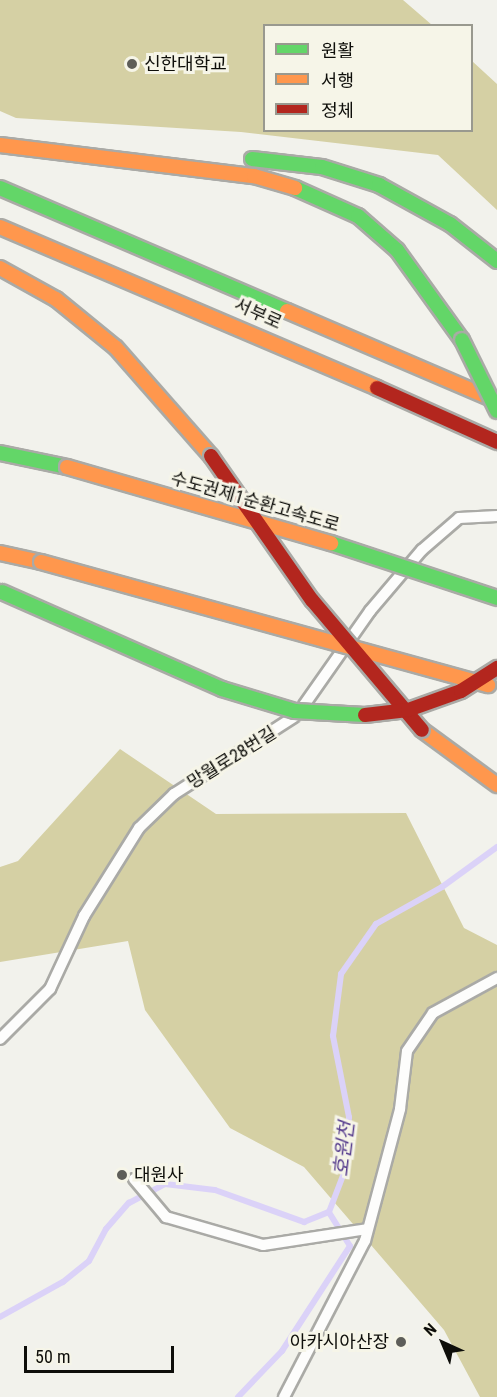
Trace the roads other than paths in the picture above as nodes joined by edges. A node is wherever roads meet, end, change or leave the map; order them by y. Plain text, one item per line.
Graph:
1 (0, 145) edge
2 (105, 160) junction
3 (0, 188) edge
4 (0, 227) edge
5 (497, 261) edge
6 (0, 268) edge
7 (497, 401) edge
8 (497, 411) edge
9 (497, 442) edge
10 (0, 453) edge
11 (497, 516) edge
12 (0, 553) edge
13 (1, 592) edge
14 (497, 598) edge
15 (497, 668) edge
16 (497, 687) edge
17 (497, 785) edge
18 (497, 978) edge
19 (0, 1039) edge
20 (134, 1179) dead end
21 (367, 1229) junction
22 (285, 1397) edge

1 - 2 highway
2 - 5 highway
2 - 8 highway, bridge
3 - 7 highway, 서부로
4 - 9 highway, 서부로
6 - 17 highway, bridge
10 - 14 highway, 수도권제1순환고속도로, bridge
11 - 19 lane, 망월로28번길
12 - 16 highway, bridge
13 - 15 highway, bridge
18 - 21 lane
20 - 21 lane
21 - 22 lane

